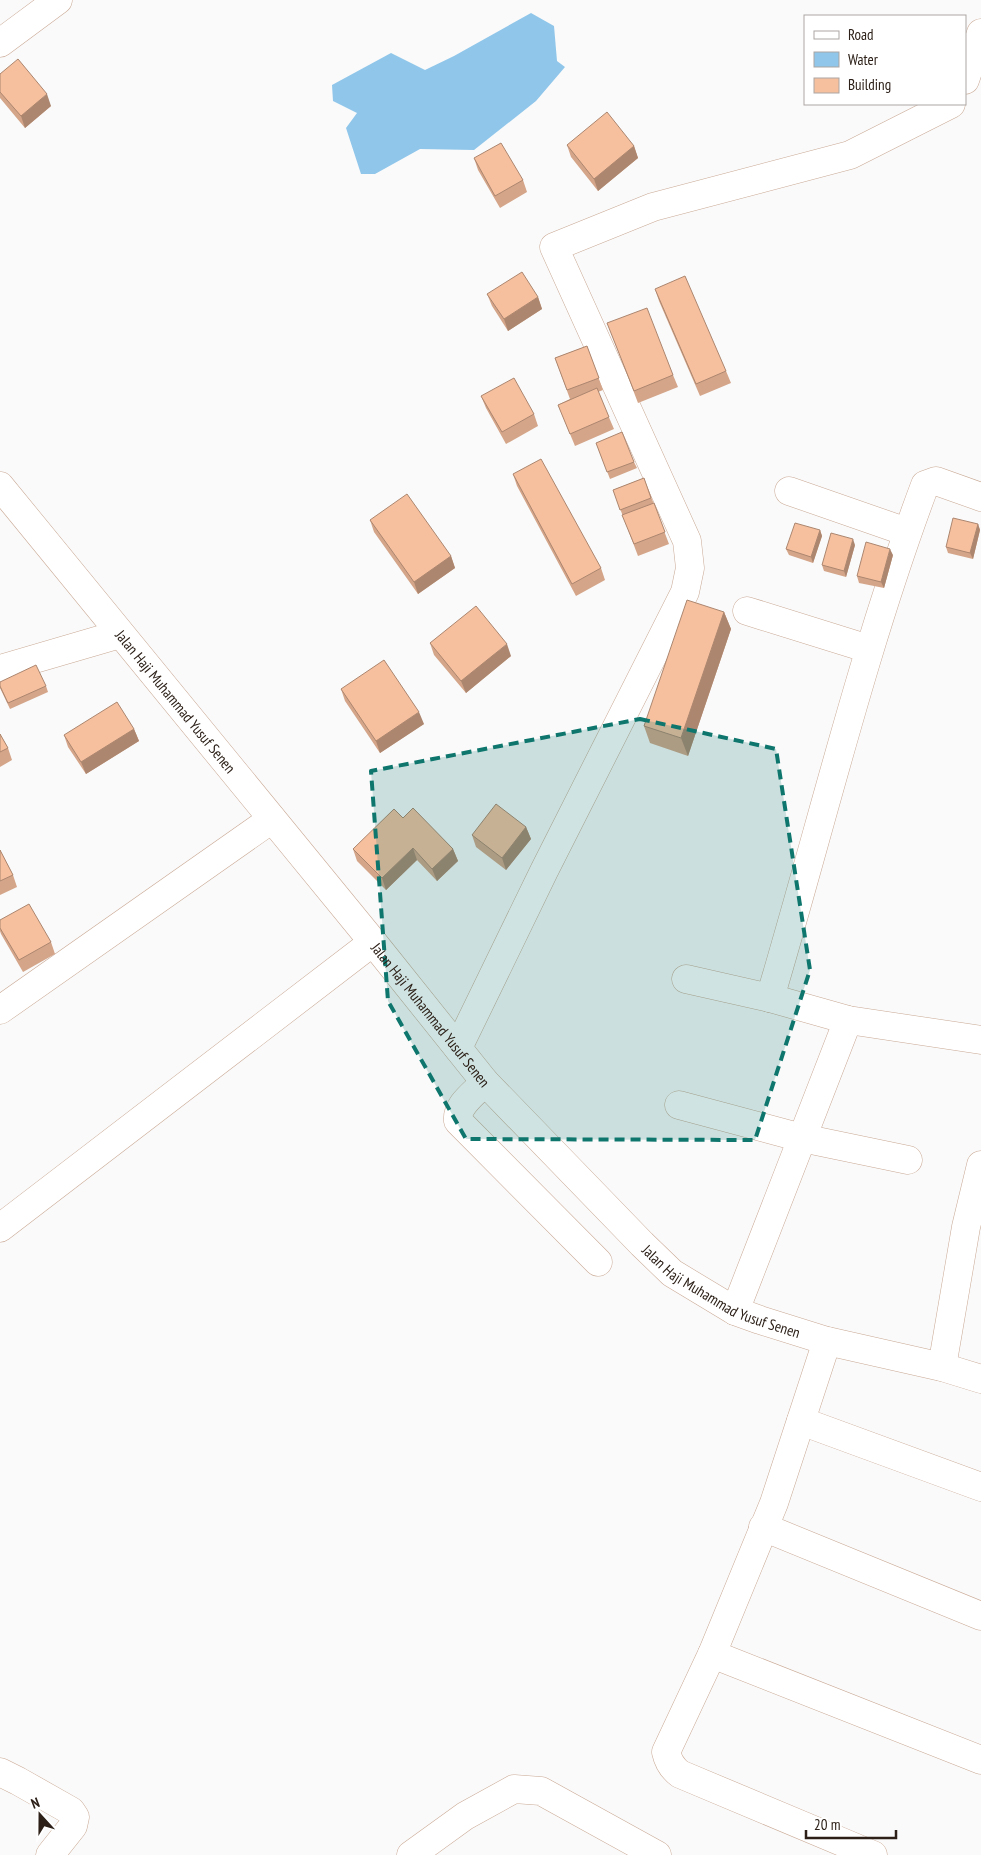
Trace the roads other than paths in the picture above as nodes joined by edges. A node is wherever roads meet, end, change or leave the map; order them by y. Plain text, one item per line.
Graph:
1 (58, 0) edge
2 (981, 33) edge
3 (0, 43) edge
4 (966, 77) edge
5 (949, 105) edge
6 (0, 486) edge
7 (790, 491) dead end
8 (981, 497) edge
9 (907, 532) junction
10 (747, 611) dead end
11 (120, 634) junction
12 (869, 648) junction
13 (0, 669) edge
14 (272, 819) junction
15 (373, 942) junction
16 (686, 979) dead end
17 (770, 998) junction
18 (0, 1010) edge
19 (848, 1020) junction
20 (981, 1040) edge
21 (458, 1048) junction
22 (485, 1082) junction
23 (679, 1105) dead end
24 (802, 1138) junction
25 (908, 1160) dead end
26 (981, 1165) edge
27 (0, 1228) edge
28 (598, 1262) dead end
29 (735, 1311) junction
30 (827, 1341) junction
31 (942, 1367) junction
32 (981, 1379) edge
33 (801, 1421) junction
34 (981, 1487) edge
35 (763, 1527) junction
36 (981, 1616) edge
37 (712, 1654) junction
38 (981, 1760) edge
39 (0, 1772) edge
40 (50, 1855) edge
41 (411, 1855) edge
42 (657, 1855) edge
43 (873, 1855) edge

1 - 3 street
2 - 4 street
5 - 21 street
6 - 11 street, Jalan Haji Muhammad Yusuf Senen
7 - 9 street
8 - 9 street
9 - 12 street
10 - 12 street
11 - 13 street
11 - 14 street, Jalan Haji Muhammad Yusuf Senen
12 - 17 street
14 - 15 street, Jalan Haji Muhammad Yusuf Senen
14 - 18 street
15 - 21 street, Jalan Haji Muhammad Yusuf Senen
15 - 27 street
16 - 17 street
17 - 19 street
19 - 20 street
19 - 24 street
21 - 22 street, Jalan Haji Muhammad Yusuf Senen
22 - 28 street
22 - 29 street, Jalan Haji Muhammad Yusuf Senen
23 - 24 street
24 - 25 street
24 - 29 street
26 - 31 street
29 - 30 street, Jalan Haji Muhammad Yusuf Senen
30 - 31 street, Jalan Haji Muhammad Yusuf Senen
30 - 33 street
31 - 32 street, Jalan Haji Muhammad Yusuf Senen
33 - 34 street
33 - 35 street
35 - 36 street
35 - 37 street
37 - 38 street
37 - 43 street
39 - 40 street
41 - 42 street

